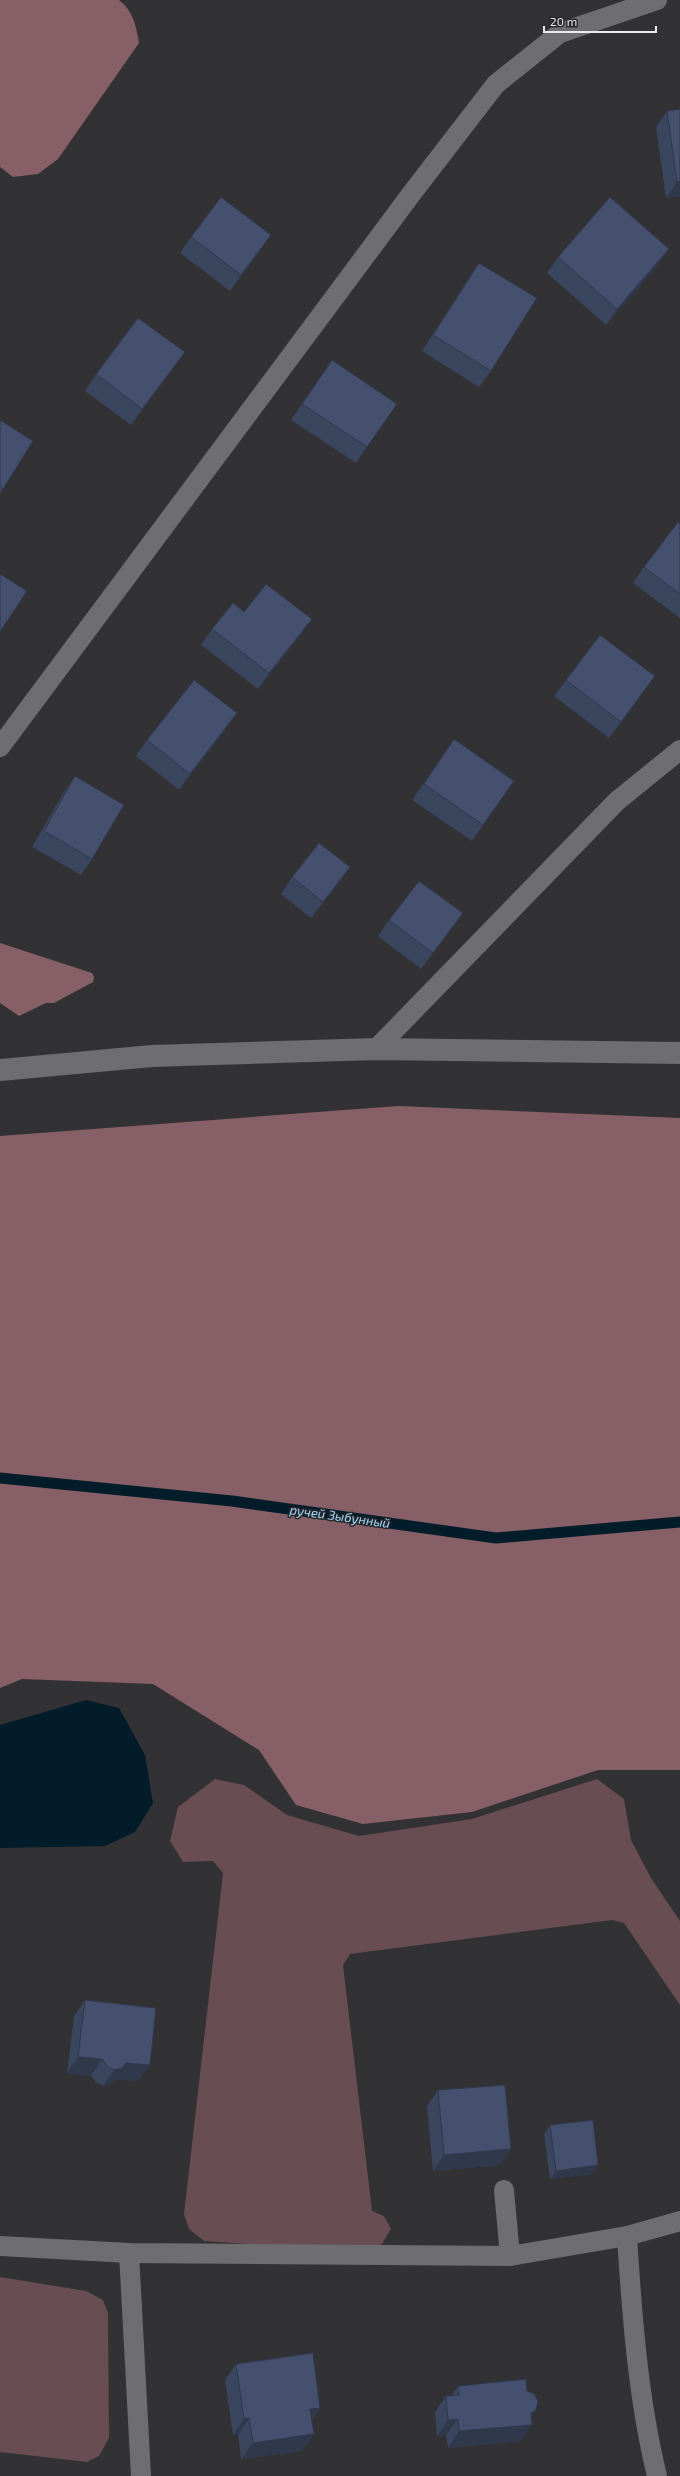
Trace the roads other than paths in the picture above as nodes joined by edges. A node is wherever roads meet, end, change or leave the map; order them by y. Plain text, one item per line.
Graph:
1 (657, 0) edge
2 (0, 747) edge
3 (680, 750) edge
4 (376, 1049) junction
5 (680, 1053) edge
6 (0, 1070) edge
7 (504, 2190) dead end
8 (680, 2220) edge
9 (627, 2236) junction
10 (0, 2246) edge
11 (129, 2253) junction
12 (510, 2256) junction
13 (141, 2476) edge
14 (657, 2476) edge

1 - 2 lane
3 - 4 lane
4 - 5 street
4 - 6 street
7 - 12 lane
8 - 9 lane
9 - 12 lane
9 - 14 lane
10 - 11 lane
11 - 12 lane
11 - 13 lane

